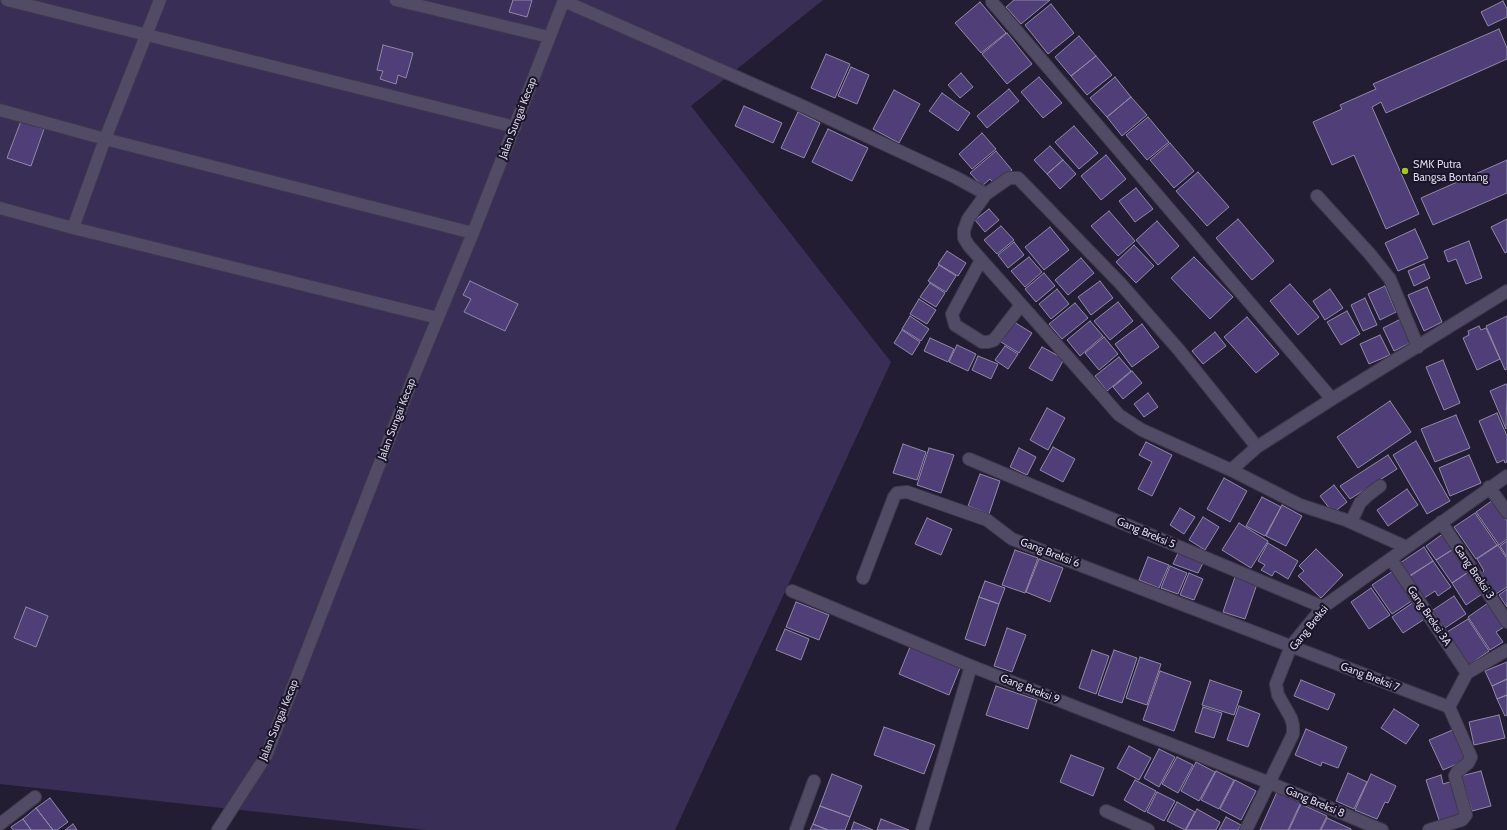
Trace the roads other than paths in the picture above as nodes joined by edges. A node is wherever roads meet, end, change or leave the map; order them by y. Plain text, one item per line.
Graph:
1 (7, 0) edge
2 (160, 0) edge
3 (396, 0) edge
4 (564, 0) edge
5 (992, 2) dead end
6 (147, 35) junction
7 (549, 37) junction
8 (0, 110) edge
9 (515, 127) junction
10 (105, 139) junction
11 (986, 194) junction
12 (1317, 196) dead end
13 (0, 208) edge
14 (73, 228) junction
15 (474, 233) junction
16 (981, 260) junction
17 (1507, 291) edge
18 (1021, 305) junction
19 (438, 318) junction
20 (1418, 347) junction
21 (1332, 399) junction
22 (1257, 447) junction
23 (969, 459) dead end
24 (1231, 470) junction
25 (1507, 476) edge
26 (1380, 486) dead end
27 (1489, 487) junction
28 (1507, 512) edge
29 (1351, 522) junction
30 (1441, 522) junction
31 (1406, 547) junction
32 (1391, 559) junction
33 (863, 578) dead end
34 (792, 591) dead end
35 (1323, 607) junction
36 (1507, 622) edge
37 (1291, 646) junction
38 (1507, 650) edge
39 (972, 666) junction
40 (1467, 673) junction
41 (1449, 707) junction
42 (814, 781) dead end
43 (1270, 782) junction
44 (35, 797) dead end
45 (1106, 811) dead end
46 (0, 824) edge
47 (218, 830) edge
48 (796, 830) edge
49 (922, 830) edge
50 (1148, 830) edge
51 (1246, 830) edge
52 (1382, 830) edge
53 (1429, 830) edge

1 - 6 street
2 - 6 street
3 - 7 street
4 - 7 street, Jalan Sungai Kecap
4 - 11 street
5 - 21 street
6 - 9 street
6 - 10 street
7 - 9 street, Jalan Sungai Kecap
8 - 10 street
9 - 15 street, Jalan Sungai Kecap
10 - 14 street
10 - 15 street
11 - 16 street
11 - 22 street
12 - 20 street
13 - 14 street
14 - 19 street
15 - 19 street, Jalan Sungai Kecap
16 - 18 street
16 - 18 street
17 - 20 street
18 - 24 street
19 - 47 street, Jalan Sungai Kecap
20 - 21 street
21 - 22 street
22 - 24 street
23 - 35 street, Gang Breksi 5
24 - 29 street
25 - 27 street, Gang Breksi
26 - 29 street
27 - 28 street
27 - 30 street, Gang Breksi
29 - 31 street
30 - 31 street, Gang Breksi
30 - 36 street, Gang Breksi 3
31 - 32 street, Gang Breksi
32 - 35 street, Gang Breksi
32 - 40 street, Gang Breksi 3A
33 - 37 street, Gang Breksi 6
34 - 39 street, Gang Breksi 9
35 - 37 street, Gang Breksi
37 - 41 street, Gang Breksi 7
37 - 43 street, Gang Breksi
38 - 40 street
39 - 43 street, Gang Breksi 9
39 - 49 street
40 - 41 street
41 - 53 street
42 - 48 street
43 - 51 street, Gang Breksi
43 - 52 street, Gang Breksi 8
44 - 46 street
45 - 50 street

